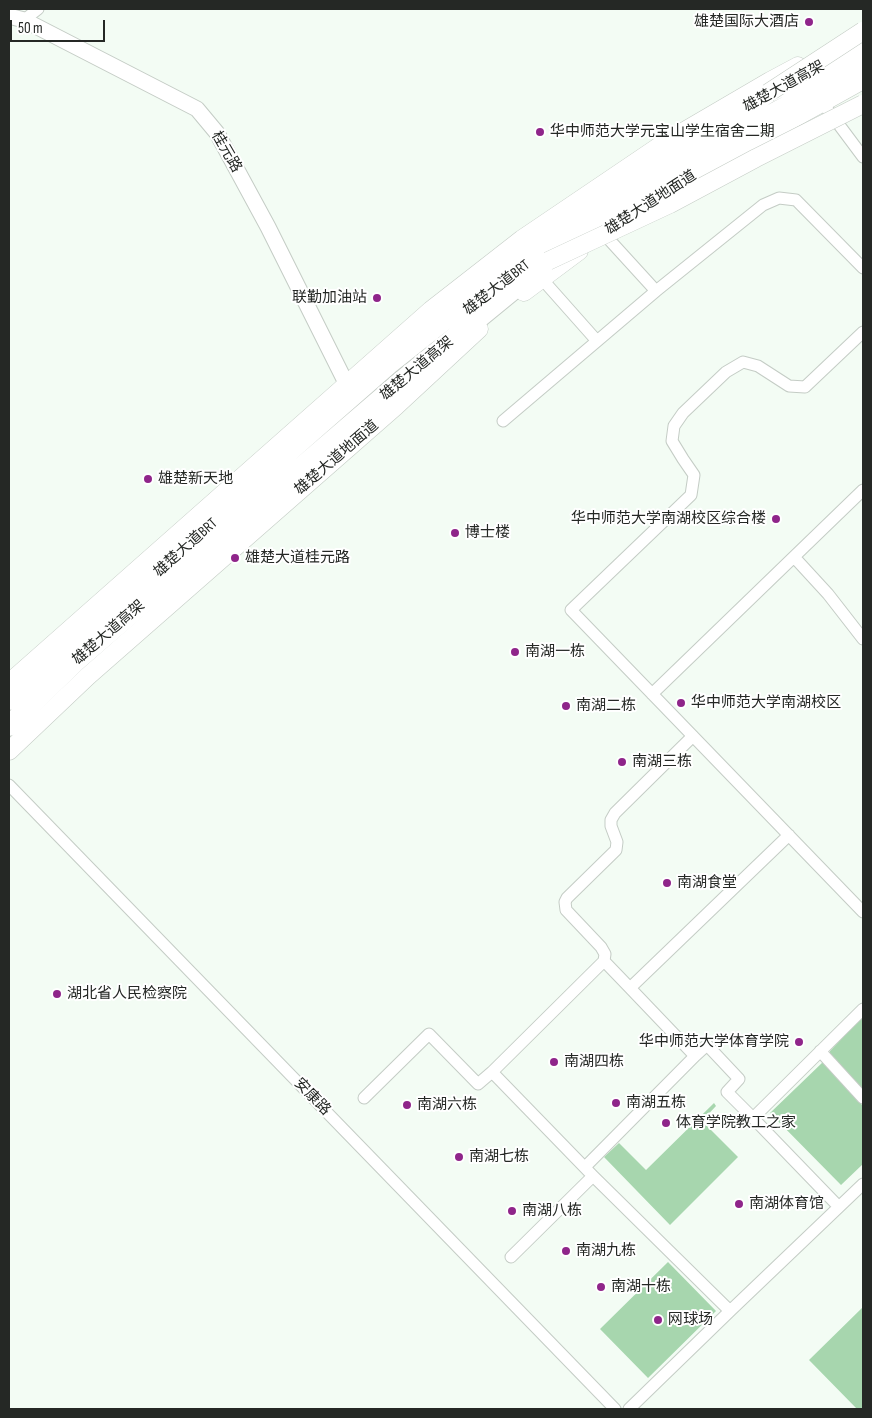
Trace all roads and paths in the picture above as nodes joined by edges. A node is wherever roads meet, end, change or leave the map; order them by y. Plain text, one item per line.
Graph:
1 (38, 9) edge
2 (9, 16) edge
3 (24, 20) junction
4 (863, 32) edge
5 (863, 44) edge
6 (863, 65) edge
7 (830, 71) dead end
8 (863, 80) edge
9 (771, 98) junction
10 (822, 102) junction
11 (863, 104) edge
12 (863, 156) edge
13 (604, 234) junction
14 (863, 268) edge
15 (545, 270) junction
16 (656, 291) junction
17 (462, 315) dead end
18 (863, 332) edge
19 (597, 341) junction
20 (347, 385) junction
21 (503, 421) dead end
22 (863, 490) edge
23 (794, 557) junction
24 (117, 612) dead end
25 (863, 639) edge
26 (9, 683) edge
27 (652, 694) junction
28 (9, 700) edge
29 (9, 726) edge
30 (693, 736) junction
31 (9, 751) edge
32 (9, 785) edge
33 (789, 835) junction
34 (863, 894) edge
35 (854, 903) junction
36 (863, 912) edge
37 (604, 961) junction
38 (630, 988) junction
39 (863, 1009) edge
40 (820, 1051) junction
41 (695, 1056) junction
42 (492, 1072) junction
43 (364, 1098) dead end
44 (863, 1098) edge
45 (753, 1118) junction
46 (589, 1171) junction
47 (863, 1184) edge
48 (839, 1207) junction
49 (511, 1257) dead end
50 (730, 1311) junction
51 (616, 1409) edge
52 (629, 1409) edge

1 - 3 street
2 - 3 street, 桂元路
3 - 20 street, 桂元路
4 - 9 main road, bridge
4 - 20 main road
5 - 9 highway, 雄楚大道高架, bridge
6 - 15 highway, 雄楚大道高架, bridge
7 - 9 lane
8 - 10 main road, 雄楚大道地面道
9 - 28 highway, 雄楚大道高架
10 - 12 street
10 - 13 main road, 雄楚大道地面道
11 - 15 main road, bridge
13 - 15 main road, 雄楚大道地面道
13 - 16 street
14 - 16 street
15 - 19 street
15 - 29 highway, 雄楚大道高架
15 - 31 main road, 雄楚大道地面道
16 - 19 street
17 - 24 lane, 雄楚大道BRT
18 - 27 street
19 - 21 street
20 - 26 main road
22 - 23 street
23 - 25 street
23 - 27 street
27 - 30 street
30 - 33 street
30 - 37 street
32 - 51 street, 安康路
33 - 35 street
33 - 38 street
34 - 35 street
35 - 36 street
37 - 38 street
37 - 42 street
38 - 41 street
39 - 40 street
40 - 44 street
40 - 45 street
41 - 45 street
41 - 46 street
42 - 43 street
42 - 46 street
45 - 48 street
46 - 49 street
46 - 50 street
47 - 48 street
48 - 50 street
50 - 52 street

